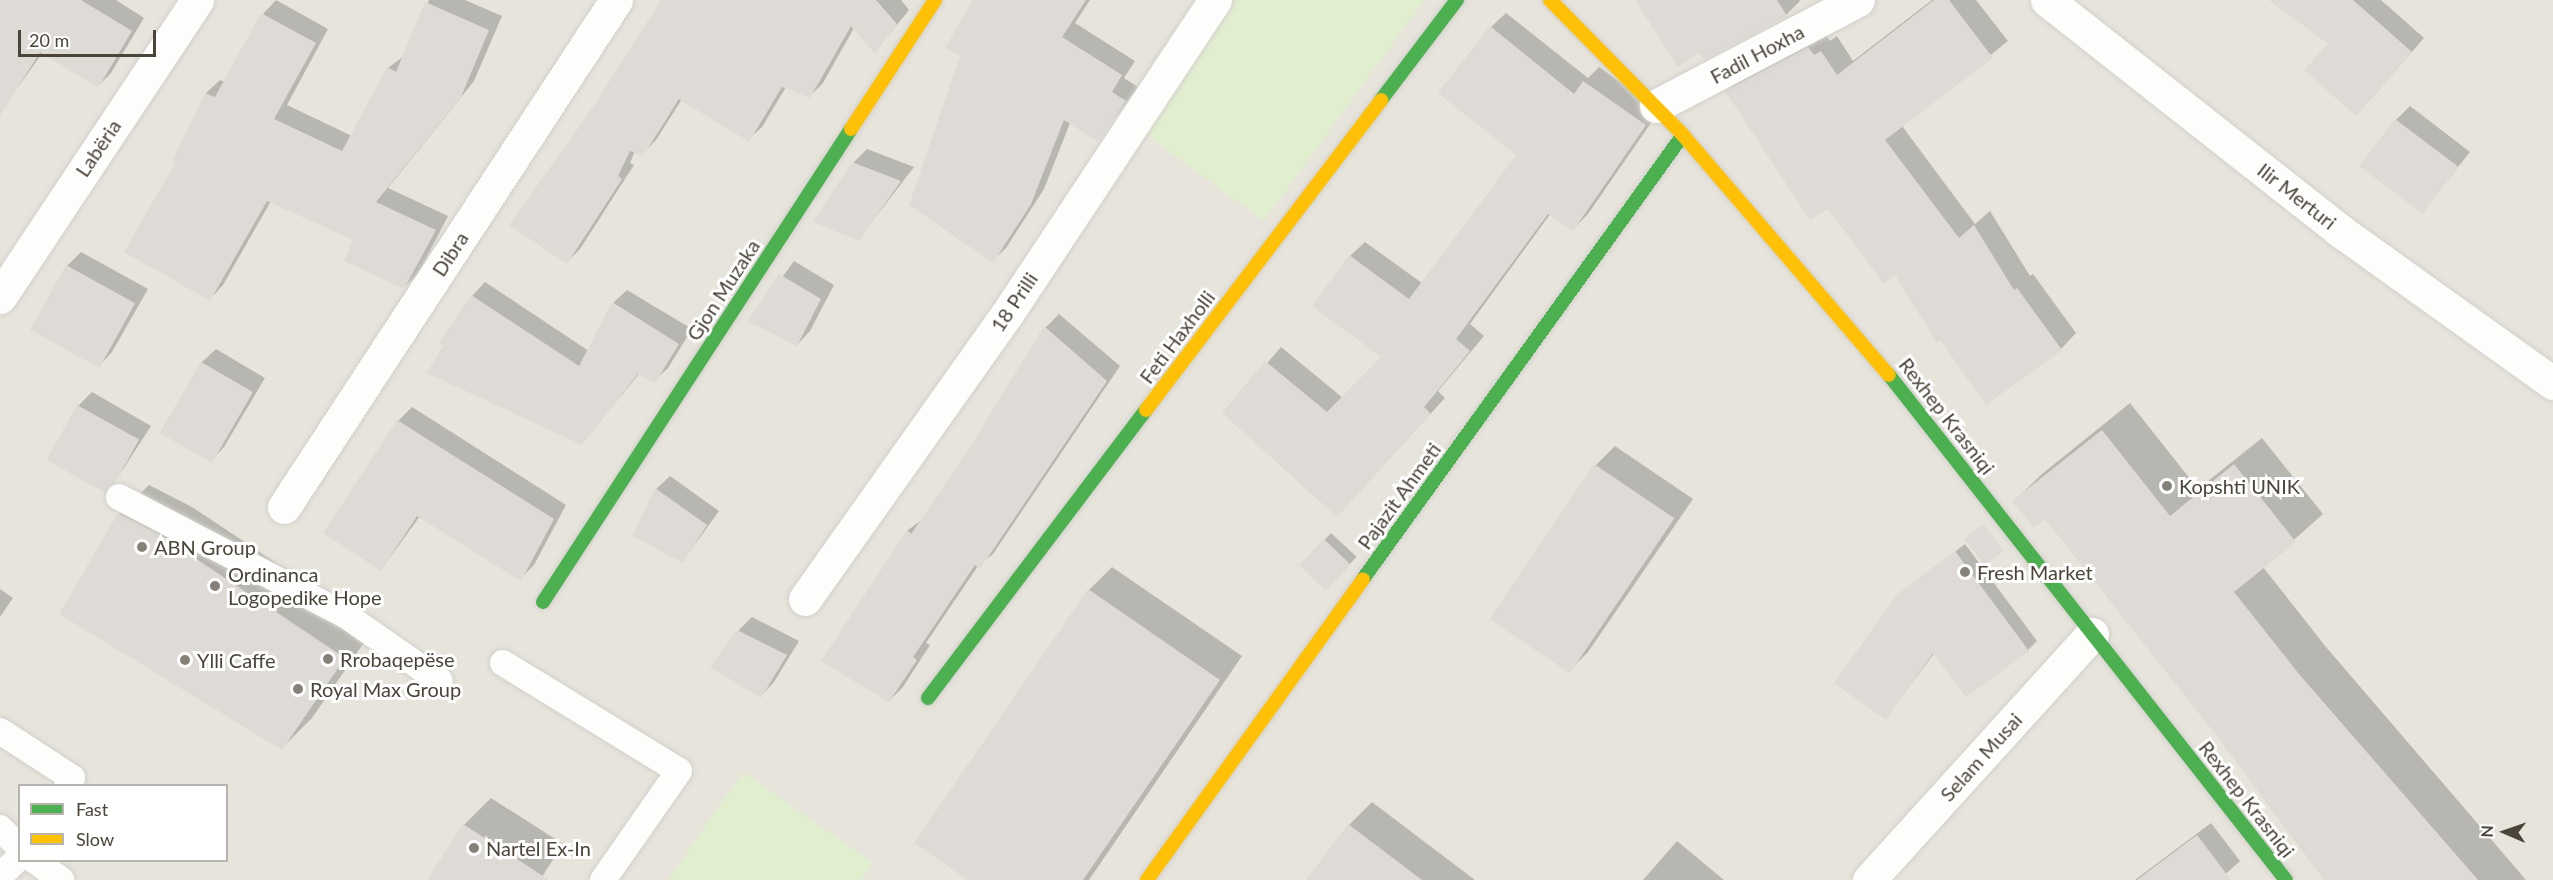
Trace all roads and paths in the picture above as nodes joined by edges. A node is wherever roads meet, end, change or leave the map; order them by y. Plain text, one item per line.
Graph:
1 (197, 0) edge
2 (616, 0) edge
3 (935, 0) edge
4 (1215, 0) edge
5 (1457, 0) edge
6 (1550, 0) edge
7 (1858, 0) edge
8 (2047, 0) edge
9 (1656, 106) junction
10 (1683, 135) junction
11 (0, 297) edge
12 (2553, 383) edge
13 (119, 498) dead end
14 (284, 507) dead end
15 (805, 599) dead end
16 (543, 602) dead end
17 (2092, 634) junction
18 (503, 663) dead end
19 (440, 681) dead end
20 (928, 698) dead end
21 (0, 731) edge
22 (68, 784) edge
23 (0, 828) edge
24 (18, 846) edge
25 (18, 859) edge
26 (35, 862) edge
27 (0, 876) edge
28 (62, 880) edge
29 (603, 880) edge
30 (1147, 880) edge
31 (1869, 880) edge
32 (2286, 880) edge

1 - 11 street, Labëria
2 - 14 street, Dibra
3 - 16 street, Gjon Muzaka
4 - 15 street, 18 Prilli
5 - 20 street, Feti Haxholli
6 - 9 street, Rexhep Krasniqi
7 - 9 street, Fadil Hoxha
8 - 12 street, Ilir Merturi
9 - 10 street, Rexhep Krasniqi
10 - 17 street, Rexhep Krasniqi
10 - 30 street, Pajazit Ahmeti
13 - 19 lane
17 - 31 street, Selam Musai
17 - 32 street, Rexhep Krasniqi
18 - 29 lane
21 - 22 lane
23 - 24 lane
25 - 27 lane
26 - 28 lane

